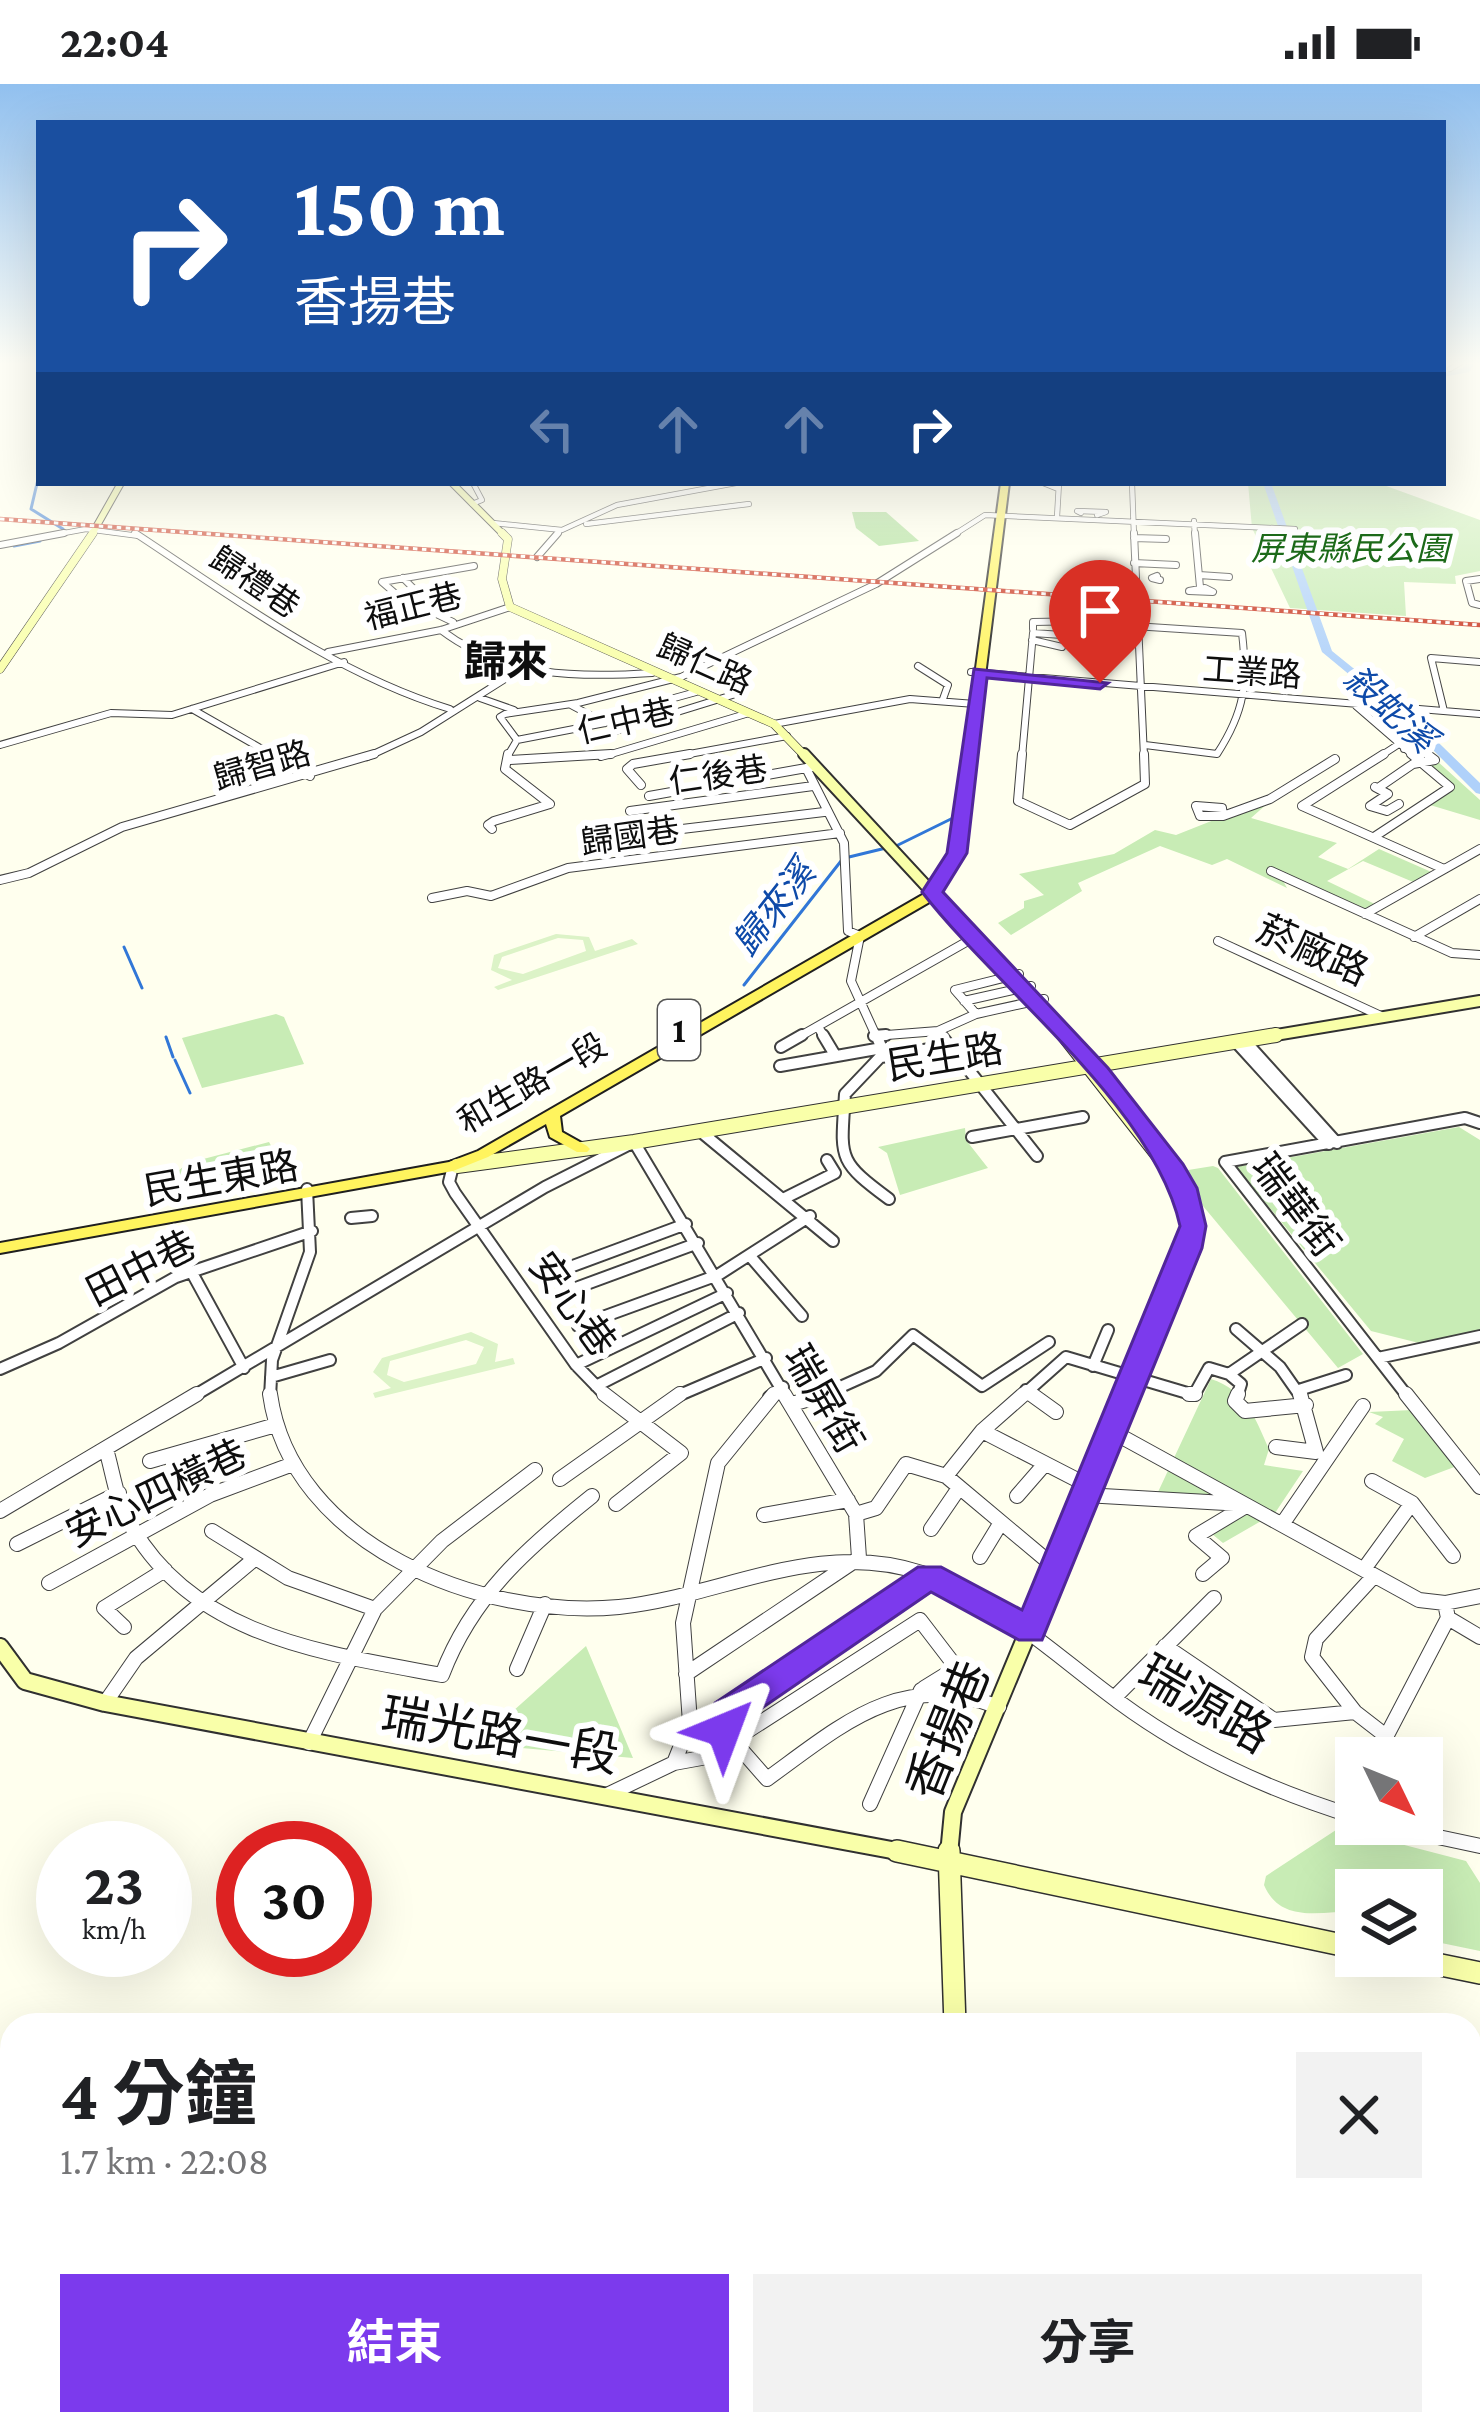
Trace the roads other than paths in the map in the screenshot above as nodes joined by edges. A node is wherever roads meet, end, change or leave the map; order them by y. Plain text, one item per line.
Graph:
1 (119, 486) edge
2 (455, 486) edge
3 (474, 486) edge
4 (720, 486) edge
5 (1001, 486) edge
6 (1058, 486) edge
7 (1132, 486) edge
8 (472, 504) junction
9 (749, 504) dead end
10 (997, 513) junction
11 (1071, 514) junction
12 (1058, 517) junction
13 (1089, 518) junction
14 (1134, 520) junction
15 (1194, 521) junction
16 (493, 523) junction
17 (578, 524) junction
18 (93, 529) junction
19 (1295, 529) dead end
20 (562, 530) junction
21 (1069, 532) dead end
22 (1134, 538) junction
23 (1166, 539) dead end
24 (0, 545) edge
25 (537, 557) dead end
26 (1134, 563) junction
27 (1176, 565) dead end
28 (474, 566) dead end
29 (1199, 575) junction
30 (1130, 577) junction
31 (1228, 577) dead end
32 (403, 578) junction
33 (1156, 578) dead end
34 (1480, 579) edge
35 (1230, 592) dead end
36 (423, 598) junction
37 (1480, 605) edge
38 (510, 608) junction
39 (1242, 620) dead end
40 (453, 622) junction
41 (1134, 626) junction
42 (1034, 628) dead end
43 (441, 630) junction
44 (1242, 633) junction
45 (1094, 637) junction
46 (1032, 640) junction
47 (1135, 640) junction
48 (1062, 646) dead end
49 (328, 652) junction
50 (344, 662) junction
51 (1480, 662) edge
52 (918, 666) dead end
53 (524, 667) junction
54 (0, 670) edge
55 (975, 672) junction
56 (652, 673) junction
57 (1028, 676) junction
58 (666, 680) junction
59 (725, 686) dead end
60 (1138, 687) junction
61 (696, 692) junction
62 (1250, 695) junction
63 (480, 698) junction
64 (717, 700) junction
65 (944, 700) junction
66 (971, 704) junction
67 (1354, 704) junction
68 (569, 705) junction
69 (192, 709) junction
70 (450, 709) junction
71 (514, 710) junction
72 (1444, 711) junction
73 (749, 713) junction
74 (1480, 714) edge
75 (658, 718) junction
76 (775, 724) junction
77 (606, 734) dead end
78 (788, 736) junction
79 (518, 740) junction
80 (1145, 745) junction
81 (1402, 745) junction
82 (0, 746) edge
83 (1335, 759) dead end
84 (510, 760) junction
85 (1420, 762) junction
86 (1371, 767) dead end
87 (811, 768) junction
88 (1312, 775) junction
89 (310, 776) junction
90 (1338, 783) junction
91 (641, 785) dead end
92 (813, 786) junction
93 (649, 796) dead end
94 (1415, 810) junction
95 (630, 811) dead end
96 (824, 812) junction
97 (1223, 817) dead end
98 (492, 829) dead end
99 (682, 829) dead end
100 (840, 833) junction
101 (1374, 838) junction
102 (1480, 848) edge
103 (1444, 869) junction
104 (1271, 871) dead end
105 (0, 880) edge
106 (929, 889) junction
107 (432, 898) dead end
108 (1480, 899) edge
109 (1365, 914) junction
110 (854, 934) junction
111 (975, 937) junction
112 (1414, 937) junction
113 (1218, 941) dead end
114 (1480, 955) edge
115 (1016, 975) junction
116 (1028, 988) junction
117 (964, 1000) junction
118 (1040, 1000) junction
119 (1480, 1001) edge
120 (860, 1003) junction
121 (976, 1014) junction
122 (1383, 1017) junction
123 (818, 1027) junction
124 (938, 1030) junction
125 (874, 1036) junction
126 (1240, 1041) junction
127 (955, 1045) junction
128 (781, 1047) dead end
129 (881, 1052) junction
130 (835, 1055) junction
131 (780, 1066) dead end
132 (1093, 1066) junction
133 (984, 1084) junction
134 (842, 1107) junction
135 (552, 1114) junction
136 (1083, 1117) dead end
137 (1480, 1123) edge
138 (1016, 1128) junction
139 (700, 1131) junction
140 (972, 1137) dead end
141 (634, 1142) junction
142 (1333, 1143) junction
143 (582, 1150) junction
144 (1037, 1156) dead end
145 (827, 1160) dead end
146 (428, 1166) junction
147 (453, 1166) junction
148 (307, 1193) junction
149 (785, 1198) junction
150 (889, 1199) dead end
151 (372, 1216) dead end
152 (810, 1216) junction
153 (351, 1218) dead end
154 (686, 1224) junction
155 (482, 1228) junction
156 (312, 1231) junction
157 (833, 1241) dead end
158 (698, 1244) junction
159 (0, 1245) edge
160 (749, 1256) junction
161 (190, 1271) junction
162 (718, 1275) junction
163 (727, 1293) junction
164 (739, 1313) junction
165 (802, 1316) dead end
166 (1302, 1324) dead end
167 (578, 1326) dead end
168 (1236, 1329) dead end
169 (1108, 1330) dead end
170 (1480, 1336) edge
171 (1049, 1342) dead end
172 (1264, 1348) junction
173 (271, 1352) junction
174 (766, 1358) junction
175 (1378, 1358) junction
176 (330, 1360) dead end
177 (576, 1365) junction
178 (1093, 1366) junction
179 (244, 1368) junction
180 (0, 1369) edge
181 (1229, 1374) junction
182 (1346, 1375) dead end
183 (271, 1377) junction
184 (1133, 1379) junction
185 (596, 1386) junction
186 (783, 1387) junction
187 (1025, 1390) junction
188 (1299, 1390) junction
189 (793, 1404) junction
190 (1306, 1405) junction
191 (1363, 1406) dead end
192 (1056, 1412) dead end
193 (636, 1420) junction
194 (276, 1425) junction
195 (982, 1431) junction
196 (1113, 1432) junction
197 (1276, 1447) dead end
198 (106, 1449) junction
199 (150, 1461) dead end
200 (293, 1464) junction
201 (1044, 1465) junction
202 (1474, 1469) edge
203 (535, 1470) dead end
204 (946, 1476) junction
205 (560, 1479) dead end
206 (1372, 1481) dead end
207 (1480, 1486) edge
208 (959, 1488) junction
209 (1087, 1491) junction
210 (118, 1493) junction
211 (592, 1496) dead end
212 (1017, 1496) dead end
213 (848, 1500) junction
214 (1412, 1503) junction
215 (616, 1504) dead end
216 (1249, 1504) junction
217 (0, 1511) edge
218 (856, 1514) junction
219 (764, 1515) dead end
220 (1283, 1522) junction
221 (1000, 1524) junction
222 (932, 1529) dead end
223 (212, 1532) dead end
224 (137, 1535) junction
225 (17, 1544) dead end
226 (1453, 1556) dead end
227 (980, 1557) dead end
228 (859, 1558) junction
229 (251, 1561) junction
230 (417, 1569) junction
231 (1058, 1569) junction
232 (165, 1570) junction
233 (1368, 1573) junction
234 (1203, 1574) dead end
235 (929, 1576) junction
236 (49, 1583) dead end
237 (490, 1594) junction
238 (688, 1596) junction
239 (1480, 1596) edge
240 (1214, 1598) dead end
241 (199, 1603) junction
242 (545, 1604) junction
243 (375, 1609) junction
244 (1446, 1611) junction
245 (124, 1627) dead end
246 (1030, 1630) junction
247 (1480, 1637) edge
248 (1165, 1646) junction
249 (0, 1647) edge
250 (346, 1661) junction
251 (958, 1666) junction
252 (518, 1669) dead end
253 (686, 1674) junction
254 (921, 1690) junction
255 (979, 1697) junction
256 (1114, 1699) junction
257 (105, 1702) junction
258 (999, 1707) junction
259 (1355, 1712) junction
260 (1386, 1736) joint
261 (309, 1742) junction
262 (734, 1742) junction
263 (674, 1763) junction
264 (604, 1796) junction
265 (870, 1804) dead end
266 (1335, 1809) edge
267 (1443, 1838) edge
268 (1480, 1846) edge
269 (952, 1862) junction
270 (1335, 1944) edge
271 (1443, 1965) edge
272 (1480, 1972) edge
273 (955, 2013) edge

1 - 18 street
2 - 8 street
3 - 8 street
4 - 17 street
5 - 10 main road
6 - 12 street
7 - 14 street
8 - 16 street
9 - 17 street
10 - 12 street
10 - 55 main road
10 - 58 street
11 - 12 street
11 - 13 street
11 - 13 street
11 - 21 street
13 - 14 street
14 - 15 street
14 - 22 street
15 - 19 street
15 - 29 street
16 - 20 street
16 - 38 street
17 - 20 street
18 - 24 street, 歸禮巷
18 - 49 street, 歸禮巷
18 - 54 street
20 - 25 street
22 - 23 street
22 - 26 street
26 - 27 street
26 - 30 street
28 - 32 street
29 - 31 street
29 - 35 street
30 - 33 street
30 - 41 street
32 - 36 street
32 - 36 street
34 - 37 street
36 - 40 street
38 - 40 street, 福正巷
38 - 56 street, 歸仁路
39 - 44 street
40 - 43 street, 福正巷
41 - 44 street
41 - 47 street
42 - 45 street
43 - 49 street, 福正巷
43 - 53 street
44 - 62 street
45 - 46 street
45 - 47 street
46 - 48 street
46 - 57 street
47 - 60 street
49 - 50 street, 歸禮巷
50 - 69 street, 歸禮巷
50 - 70 street, 歸禮巷
51 - 72 street
52 - 65 street
53 - 56 street
53 - 63 street, 歸智路
55 - 57 street, 工業路
55 - 66 main road
56 - 58 street, 歸仁路
57 - 60 street, 工業路
57 - 80 street
58 - 61 street, 歸仁路
58 - 68 street
59 - 64 street
60 - 62 street, 工業路
60 - 80 street
61 - 64 street, 歸仁路
61 - 75 street
62 - 67 street, 工業路
62 - 80 street
63 - 70 street, 歸智路
63 - 71 street
64 - 73 street, 歸仁路
64 - 75 street
65 - 66 street
65 - 76 street
66 - 106 main road
67 - 72 street, 工業路
67 - 81 street
68 - 71 street
68 - 79 street
69 - 82 street, 歸禮巷
69 - 89 street
70 - 89 street, 歸智路
71 - 79 street
72 - 74 street
73 - 76 street, 歸仁路
73 - 84 street, 仁中巷
75 - 77 street
76 - 78 street, 歸仁路
78 - 87 street, 歸仁路
78 - 91 street, 仁後巷
79 - 84 street
81 - 85 street
81 - 85 street
81 - 90 street
83 - 88 street
84 - 98 street
85 - 94 street
85 - 94 street
86 - 90 street
87 - 92 street
87 - 93 street
87 - 106 street, 歸仁路
88 - 90 street
88 - 97 street
89 - 105 street, 歸智路
90 - 101 street
92 - 95 street, 仁後巷
92 - 96 street
94 - 101 street
96 - 99 street
96 - 100 street
100 - 107 street, 歸國巷
100 - 110 street
101 - 103 street
102 - 103 street
103 - 109 street
104 - 109 street
106 - 110 main road, 和生路一段 / 1
106 - 111 street, 歸仁路
108 - 112 street
109 - 112 street
110 - 120 street
110 - 135 main road, 和生路一段 / 1
110 - 146 main road, 和生路一段 / 1
111 - 115 street, 歸仁路
111 - 120 street
112 - 114 street
113 - 122 street, 菸廠路
115 - 116 street, 歸仁路
115 - 117 street
116 - 117 street
116 - 118 street, 歸仁路
117 - 121 street
118 - 121 street
118 - 132 street, 歸仁路
119 - 122 street, 民生路
120 - 123 street
120 - 125 street
121 - 124 street
122 - 126 street, 民生路
123 - 128 street
123 - 130 street
124 - 125 street
124 - 127 street
125 - 129 street
126 - 132 street, 民生路
126 - 142 street
127 - 129 street
127 - 133 street
129 - 130 street
129 - 134 street
130 - 131 street
132 - 133 street, 民生路
132 - 184 street, 香揚巷
133 - 134 street, 民生路
133 - 138 street
134 - 139 street, 民生路
134 - 150 street
135 - 143 main road
135 - 147 main road, 和生路一段 / 1
136 - 138 street
137 - 142 street, 瑞華街
138 - 140 street
138 - 144 street
139 - 141 street, 民生路
139 - 149 street
141 - 143 street, 民生東路
141 - 154 street, 瑞屏街
141 - 155 street
142 - 175 street, 瑞華街
143 - 147 street, 民生東路
145 - 149 street
146 - 147 street, 民生東路
146 - 148 main road, 民生東路 / 1
147 - 148 main road, 民生東路 / 1
147 - 155 street, 安心巷
148 - 156 street, 安心四橫巷
148 - 159 main road, 民生東路 / 1
149 - 152 street
151 - 153 street
152 - 157 street
152 - 160 street
154 - 158 street, 瑞屏街
154 - 158 street
155 - 173 street
155 - 177 street, 安心巷
156 - 161 street, 田中巷
156 - 173 street, 安心四橫巷
158 - 162 street, 瑞屏街
160 - 162 street
160 - 165 street
161 - 179 street
161 - 180 street, 田中巷
162 - 163 street, 瑞屏街
162 - 167 street
163 - 164 street, 瑞屏街
163 - 177 street
164 - 174 street, 瑞屏街
164 - 185 street
166 - 172 street
168 - 172 street
169 - 178 street
170 - 175 street
171 - 189 street
172 - 181 street
172 - 188 street
173 - 179 street
173 - 183 street, 安心四橫巷
174 - 186 street, 瑞屏街
174 - 193 street
175 - 202 street, 瑞華街
176 - 183 street
177 - 185 street, 安心巷
178 - 184 street
178 - 187 street
179 - 198 street
181 - 184 street
181 - 190 street
182 - 188 street
183 - 194 street, 安心四橫巷
184 - 196 street, 香揚巷
185 - 193 street, 安心巷
186 - 189 street, 瑞屏街
186 - 238 street
187 - 192 street
187 - 195 street
188 - 190 street
189 - 213 street, 瑞屏街
190 - 197 street
191 - 220 street
193 - 205 street
193 - 215 street, 安心巷
194 - 199 street, 安心四橫巷
194 - 200 street, 安心四橫巷
195 - 201 street
195 - 204 street
196 - 209 street, 香揚巷
196 - 216 street
198 - 210 street
198 - 217 street
200 - 224 street, 安心四橫巷
200 - 230 street, 安心四橫巷
201 - 209 street
201 - 212 street
202 - 207 street, 瑞華街
203 - 230 street
204 - 208 street
204 - 218 street
206 - 214 street
208 - 221 street
208 - 222 street
209 - 216 street
209 - 231 street, 香揚巷
210 - 224 street
210 - 225 street, 安心四橫巷
211 - 237 street
213 - 218 street, 瑞屏街
213 - 219 street
214 - 226 street
214 - 233 street
216 - 220 street
216 - 234 street
218 - 228 street, 瑞屏街
220 - 233 street
221 - 227 street
221 - 231 street
223 - 229 street
224 - 232 street
224 - 236 street, 安心四橫巷
228 - 235 street, 香揚巷
228 - 238 street, 香揚巷
228 - 253 street
229 - 241 street
229 - 243 street
230 - 237 street, 安心四橫巷
230 - 243 street
231 - 246 street, 香揚巷
232 - 241 street
232 - 245 street
233 - 244 street
233 - 259 street
235 - 246 street, 香揚巷
235 - 262 street
237 - 242 street, 香揚巷
237 - 250 street
238 - 242 street, 香揚巷
238 - 253 street
239 - 244 street
240 - 248 street
241 - 250 street
241 - 257 street
242 - 252 street
243 - 250 street
244 - 247 street
244 - 260 street
246 - 256 street, 瑞源路
246 - 258 street, 香揚巷
248 - 256 street
248 - 259 street
249 - 257 street, 瑞光路一段
250 - 261 street
251 - 254 street
251 - 255 street
251 - 262 street
253 - 263 street
254 - 255 street
254 - 262 street
254 - 265 street
255 - 258 street
256 - 266 street, 瑞源路
257 - 261 street, 瑞光路一段
258 - 269 street, 香揚巷
259 - 260 street
261 - 264 street, 瑞光路一段
262 - 263 street
263 - 264 street
264 - 269 street, 瑞光路一段
267 - 268 street
269 - 270 street, 瑞光路一段
269 - 273 street, 香揚巷
271 - 272 street

